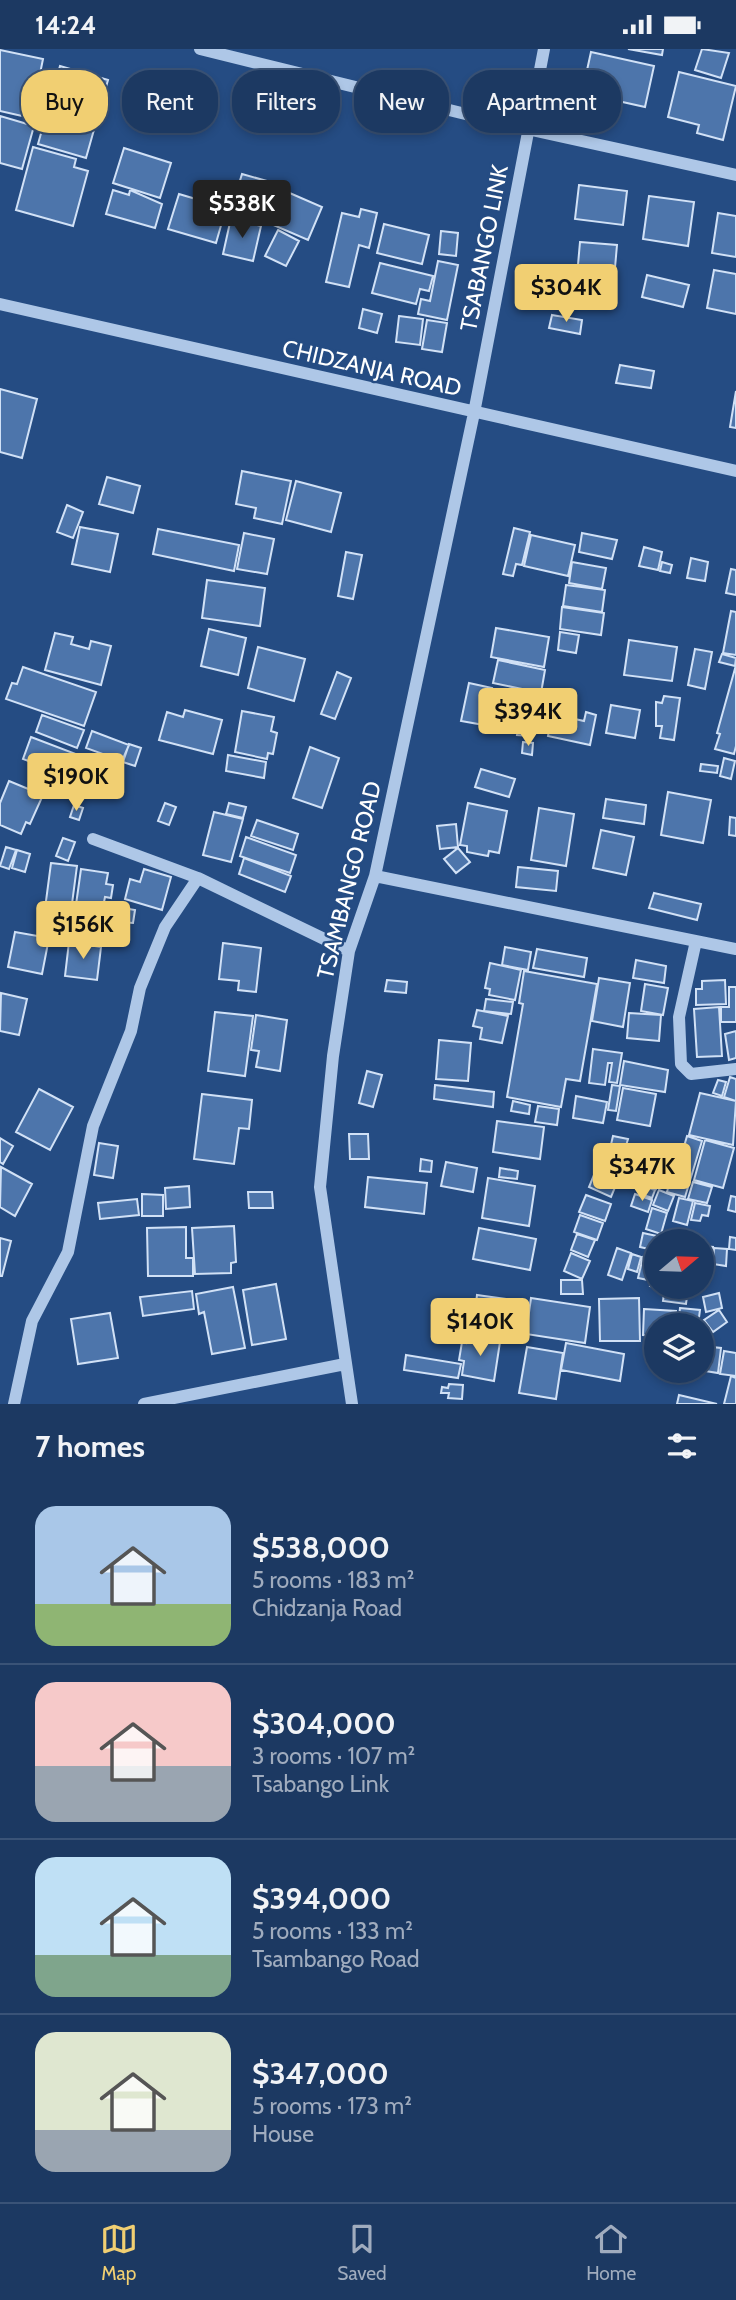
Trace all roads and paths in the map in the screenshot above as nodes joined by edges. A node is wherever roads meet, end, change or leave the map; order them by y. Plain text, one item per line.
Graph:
1 (200, 49) edge
2 (544, 49) edge
3 (540, 70) edge
4 (463, 113) edge
5 (526, 133) edge
6 (545, 133) edge
7 (736, 175) edge
8 (0, 304) edge
9 (474, 413) junction
10 (736, 471) edge
11 (93, 839) dead end
12 (375, 876) junction
13 (198, 878) junction
14 (696, 941) junction
15 (736, 949) edge
16 (349, 951) junction
17 (736, 1069) edge
18 (345, 1364) junction
19 (14, 1404) edge
20 (144, 1404) edge
21 (352, 1404) edge

1 - 4 street
2 - 3 street, TSABANGO LINK
5 - 9 street, TSABANGO LINK
6 - 7 street
8 - 9 street, CHIDZANJA ROAD
9 - 10 street, CHIDZANJA ROAD
9 - 12 street, TSAMBANGO ROAD
11 - 13 street
12 - 14 street
12 - 16 street, TSAMBANGO ROAD
13 - 16 street
13 - 19 street
14 - 15 street
14 - 17 street
16 - 18 street, TSAMBANGO ROAD
18 - 20 street
18 - 21 street, TSAMBANGO ROAD

